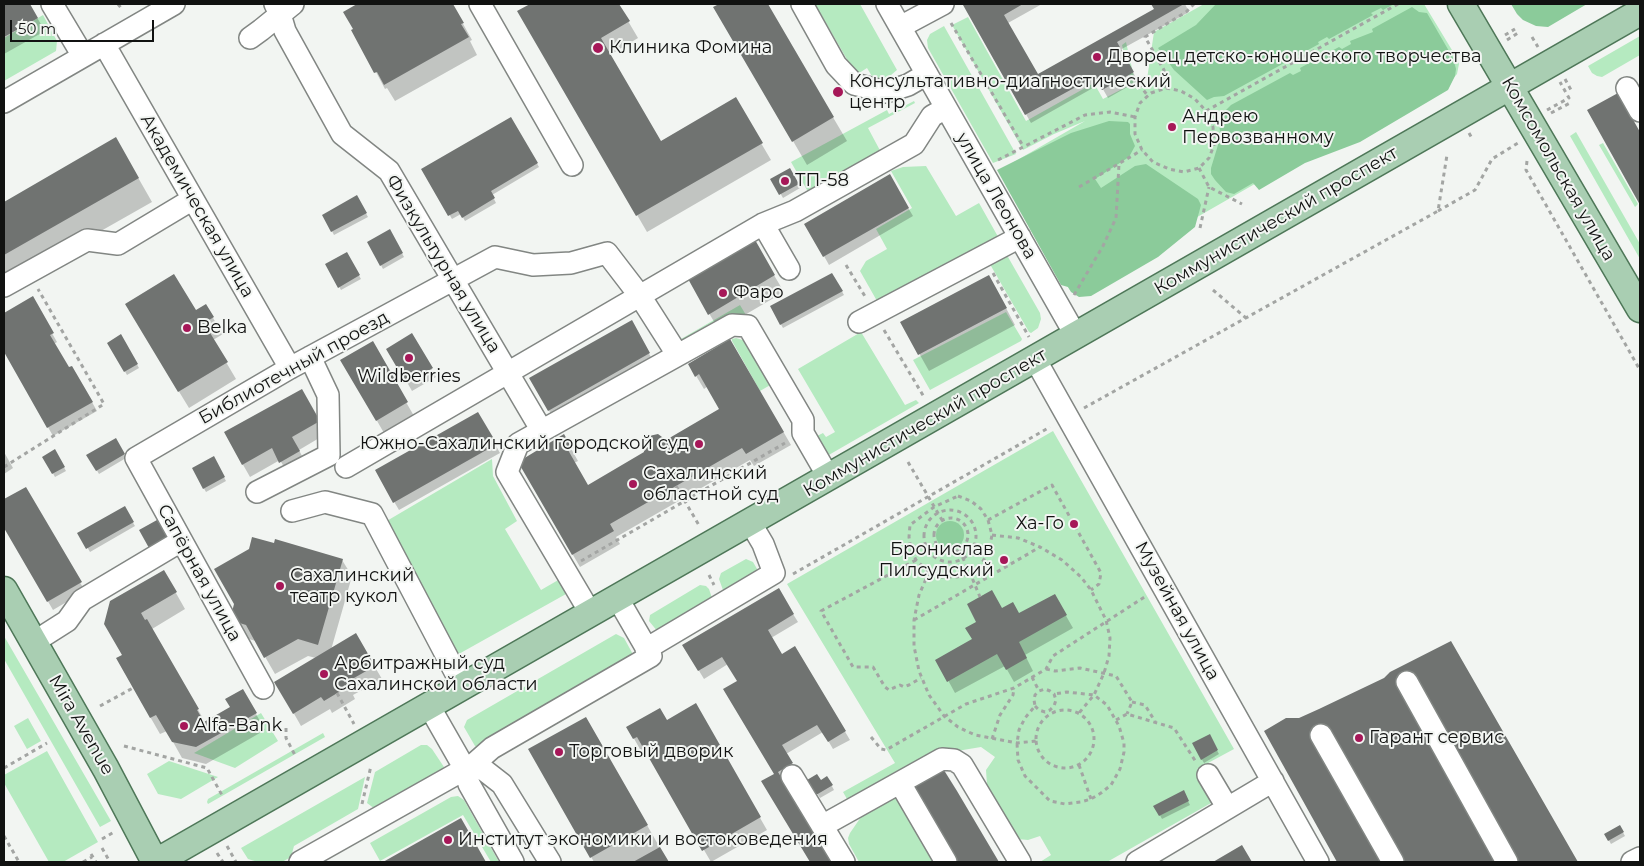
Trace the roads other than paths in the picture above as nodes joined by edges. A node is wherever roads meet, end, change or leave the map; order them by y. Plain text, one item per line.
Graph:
1 (52, 4) edge
2 (174, 4) edge
3 (480, 4) edge
4 (802, 4) edge
5 (887, 4) edge
6 (942, 4) edge
7 (1461, 4) edge
8 (282, 7) edge
9 (1640, 12) edge
10 (900, 27) junction
11 (250, 38) dead end
12 (104, 44) junction
13 (82, 56) junction
14 (927, 74) junction
15 (1509, 86) junction
16 (1627, 88) dead end
17 (4, 102) edge
18 (946, 108) junction
19 (1640, 112) edge
20 (572, 165) dead end
21 (193, 198) junction
22 (764, 224) junction
23 (1020, 237) junction
24 (789, 269) dead end
25 (453, 280) junction
26 (4, 286) edge
27 (640, 296) junction
28 (1637, 296) edge
29 (858, 322) dead end
30 (1076, 336) junction
31 (1032, 349) junction
32 (678, 354) junction
33 (310, 357) junction
34 (290, 368) junction
35 (508, 373) junction
36 (542, 431) junction
37 (136, 458) joint
38 (346, 467) dead end
39 (829, 478) junction
40 (257, 492) dead end
41 (292, 511) dead end
42 (750, 522) junction
43 (181, 541) junction
44 (4, 590) edge
45 (618, 598) junction
46 (591, 614) junction
47 (34, 642) junction
48 (646, 648) junction
49 (1407, 682) dead end
50 (463, 687) junction
51 (263, 688) dead end
52 (430, 706) junction
53 (1321, 735) dead end
54 (470, 766) junction
55 (1208, 775) road end
56 (792, 776) dead end
57 (1272, 781) junction
58 (900, 783) junction
59 (1227, 807) junction
60 (822, 826) junction
61 (1640, 858) edge
62 (156, 862) edge
63 (300, 862) edge
64 (513, 862) edge
65 (550, 862) edge
66 (844, 862) edge
67 (946, 862) edge
68 (1020, 862) edge
69 (1137, 862) edge
70 (1318, 862) edge
71 (1393, 862) edge
72 (1507, 862) edge
73 (1632, 862) edge

1 - 13 street
2 - 12 street
3 - 20 street
4 - 14 street
5 - 10 street, улица Леонова
6 - 10 street
7 - 15 main road, Комсомольская улица
8 - 11 street
8 - 25 street, Физкультурная улица
9 - 15 main road, Коммунистический проспект
10 - 14 street, улица Леонова
12 - 13 street
12 - 21 street, Академическая улица
13 - 17 street
14 - 18 street, улица Леонова
15 - 28 main road, Комсомольская улица
15 - 30 main road, Коммунистический проспект
16 - 19 street
18 - 22 street
18 - 23 street, улица Леонова
21 - 26 street
21 - 34 street, Академическая улица
22 - 24 street
22 - 27 street
23 - 29 street
23 - 30 street, улица Леонова
25 - 27 street, Библиотечный проезд
25 - 33 street, Библиотечный проезд
25 - 35 street, Физкультурная улица
27 - 32 street
27 - 35 street
30 - 31 main road, Коммунистический проспект
31 - 39 main road, Коммунистический проспект
31 - 57 street, Музейная улица
32 - 36 street
32 - 39 street
33 - 34 street, Библиотечный проезд
33 - 40 street
34 - 37 street, Библиотечный проезд
35 - 36 street, Физкультурная улица
35 - 38 street
36 - 46 street
37 - 43 street, Сапёрная улица
39 - 42 main road, Коммунистический проспект
41 - 50 street
42 - 45 main road, Коммунистический проспект
42 - 48 street
43 - 47 street
43 - 51 street, Сапёрная улица
44 - 47 main road, Mira Avenue
45 - 46 main road, Коммунистический проспект
45 - 48 street
46 - 50 main road, Коммунистический проспект
47 - 62 main road, Mira Avenue
48 - 54 street
49 - 72 street
50 - 52 main road, Коммунистический проспект
52 - 54 street
52 - 62 main road, Коммунистический проспект
53 - 71 street
54 - 63 street
54 - 64 street
54 - 65 street
55 - 59 street
56 - 60 street
57 - 59 street
57 - 70 street, Музейная улица
58 - 60 street
58 - 67 street
58 - 68 street
59 - 69 street
60 - 66 street
61 - 73 street

